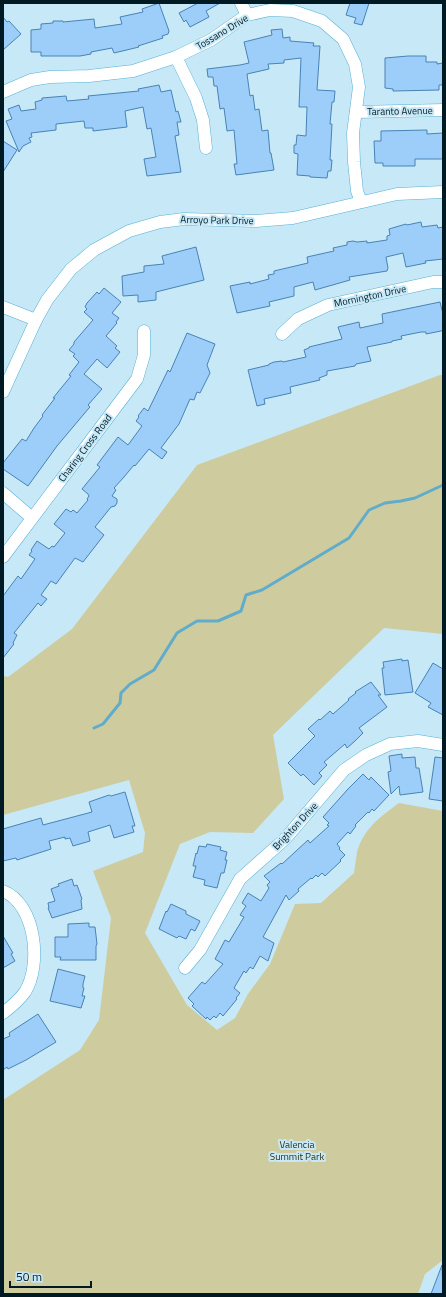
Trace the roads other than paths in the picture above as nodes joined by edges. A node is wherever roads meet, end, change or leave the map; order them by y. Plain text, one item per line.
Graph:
1 (241, 3) edge
2 (247, 15) junction
3 (176, 57) junction
4 (3, 92) edge
5 (443, 110) edge
6 (356, 112) junction
7 (206, 148) dead end
8 (443, 192) edge
9 (360, 202) junction
10 (443, 282) edge
11 (3, 307) edge
12 (36, 320) junction
13 (144, 331) dead end
14 (282, 334) dead end
15 (3, 392) edge
16 (3, 493) edge
17 (32, 518) junction
18 (3, 557) edge
19 (443, 745) edge
20 (3, 891) edge
21 (185, 968) dead end
22 (3, 1013) edge

1 - 2 street
2 - 3 street, Tossano Drive
2 - 6 street, Tossano Drive
3 - 4 street, Tossano Drive
3 - 7 street
5 - 6 street, Taranto Avenue
6 - 9 street, Tossano Drive
8 - 9 street, Arroyo Park Drive
9 - 12 street, Arroyo Park Drive
10 - 14 street, Mornington Drive
11 - 12 street
12 - 15 street, Arroyo Park Drive
13 - 17 street, Charing Cross Road
16 - 17 street
17 - 18 street, Charing Cross Road
19 - 21 street, Brighton Drive
20 - 22 street

